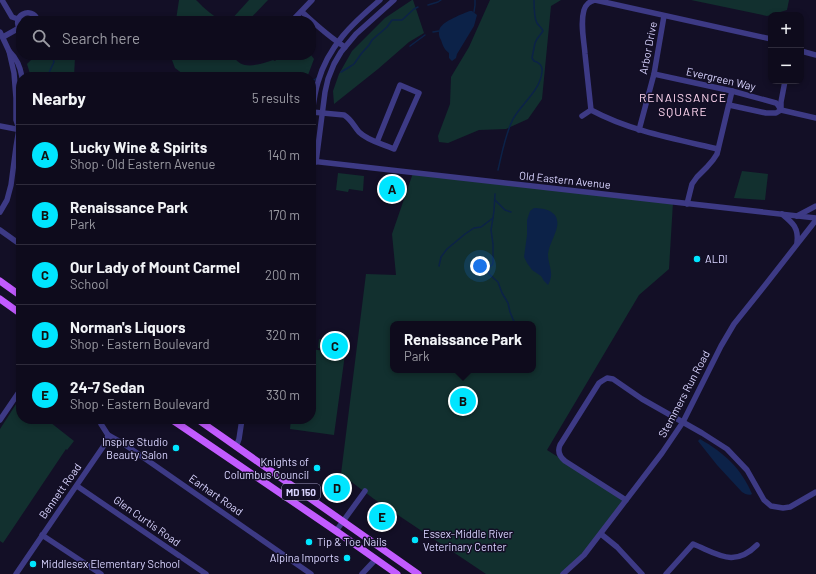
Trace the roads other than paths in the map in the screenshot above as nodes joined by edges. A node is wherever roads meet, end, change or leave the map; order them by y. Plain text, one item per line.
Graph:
1 (2, 0) edge
2 (312, 0) edge
3 (394, 0) edge
4 (595, 0) edge
5 (377, 1) edge
6 (383, 10) junction
7 (302, 12) junction
8 (20, 16) edge
9 (35, 16) edge
10 (298, 16) edge
11 (306, 16) edge
12 (664, 16) junction
13 (16, 18) edge
14 (316, 25) edge
15 (16, 31) edge
16 (0, 32) edge
17 (3, 38) junction
18 (768, 38) edge
19 (338, 42) junction
20 (345, 47) junction
21 (9, 51) junction
22 (804, 52) edge
23 (816, 55) edge
24 (16, 59) edge
25 (17, 60) edge
26 (21, 72) edge
27 (654, 74) junction
28 (784, 84) edge
29 (316, 90) edge
30 (732, 91) junction
31 (16, 98) edge
32 (16, 98) edge
33 (728, 105) junction
34 (591, 110) junction
35 (781, 110) junction
36 (316, 112) edge
37 (321, 113) junction
38 (582, 116) dead end
39 (816, 118) edge
40 (16, 120) edge
41 (0, 126) edge
42 (16, 128) edge
43 (639, 130) junction
44 (377, 142) junction
45 (316, 148) edge
46 (718, 149) junction
47 (16, 153) edge
48 (316, 162) edge
49 (687, 204) junction
50 (816, 206) edge
51 (0, 212) edge
52 (782, 214) junction
53 (797, 216) junction
54 (816, 219) edge
55 (816, 226) edge
56 (0, 230) edge
57 (809, 230) junction
58 (16, 241) edge
59 (797, 244) junction
60 (0, 281) edge
61 (16, 292) edge
62 (0, 299) edge
63 (16, 310) edge
64 (16, 396) edge
65 (0, 420) edge
66 (683, 422) junction
67 (101, 424) edge
68 (178, 424) edge
69 (203, 424) edge
70 (241, 424) edge
71 (108, 434) junction
72 (236, 447) junction
73 (77, 486) junction
74 (364, 490) dead end
75 (816, 492) edge
76 (626, 500) junction
77 (343, 521) junction
78 (336, 531) junction
79 (601, 534) junction
80 (42, 535) junction
81 (757, 545) dead end
82 (376, 559) junction
83 (16, 574) edge
84 (101, 574) edge
85 (206, 574) edge
86 (311, 574) edge
87 (362, 574) edge
88 (397, 574) edge
89 (418, 574) edge
90 (563, 574) edge
91 (642, 574) edge
92 (666, 574) edge

1 - 13 street
2 - 7 street
3 - 6 street
4 - 12 street
4 - 34 street
5 - 6 street
5 - 19 street
6 - 20 street
7 - 10 street
7 - 11 street
8 - 9 street
12 - 18 street
12 - 27 street, Arbor Drive
14 - 19 street
15 - 17 street
16 - 17 street
17 - 21 street
19 - 20 street
19 - 29 street
20 - 37 street
21 - 24 street
21 - 31 street
22 - 23 street
25 - 26 street
27 - 30 street, Evergreen Way
27 - 43 street, Arbor Drive
28 - 35 street
30 - 33 street
30 - 35 street, Evergreen Way
32 - 40 street
33 - 35 street, Evergreen Way
33 - 46 street
34 - 38 street
34 - 43 street
35 - 39 street, Evergreen Way
36 - 37 street
37 - 44 street
37 - 45 street
41 - 42 street
43 - 46 street
44 - 44 street
46 - 49 street
47 - 51 street
48 - 49 street, Old Eastern Avenue
49 - 52 street, Old Eastern Avenue
50 - 53 street
52 - 53 street, Old Eastern Avenue
52 - 59 street
53 - 54 street, Old Eastern Avenue
54 - 57 street, Stemmers Run Road
55 - 57 street
56 - 58 street
57 - 59 street, Stemmers Run Road
59 - 66 street, Stemmers Run Road
60 - 61 main road
62 - 63 main road
64 - 65 street
66 - 75 street
66 - 76 street, Stemmers Run Road
66 - 76 street
67 - 71 street
68 - 78 main road, MD 150
69 - 72 main road, MD 150
70 - 72 street
71 - 73 street, Bennett Road
71 - 86 street, Earhart Road
72 - 77 main road, MD 150
73 - 80 street, Bennett Road
73 - 85 street, Glen Curtis Road
74 - 77 street
76 - 79 street, Stemmers Run Road
77 - 78 street
77 - 89 main road, MD 150
78 - 82 main road, MD 150
79 - 90 street, Stemmers Run Road
79 - 91 street
80 - 83 street, Bennett Road
80 - 84 street
81 - 92 street
82 - 87 street
82 - 88 main road, MD 150

